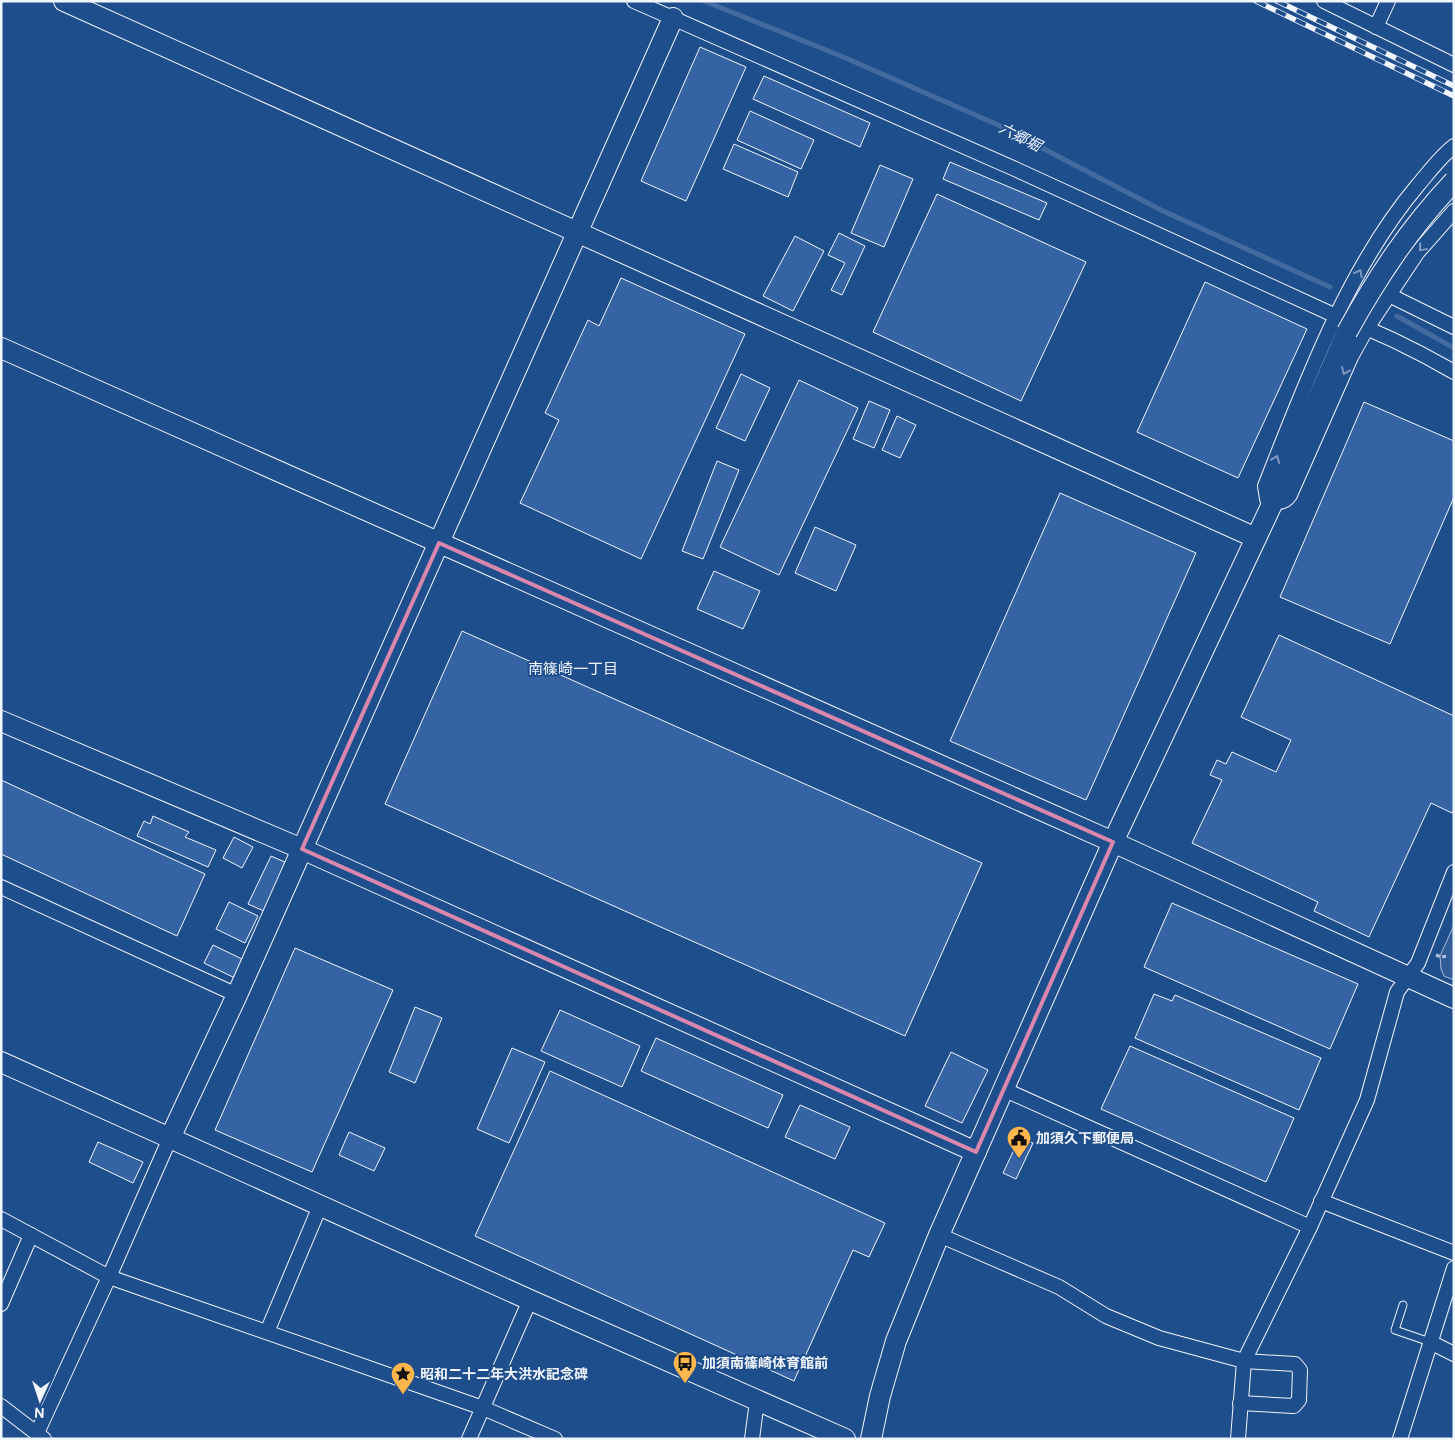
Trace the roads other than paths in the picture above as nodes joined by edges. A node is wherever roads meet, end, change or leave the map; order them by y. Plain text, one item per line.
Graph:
1 (64, 1) edge
2 (634, 1) edge
3 (1324, 1) edge
4 (1388, 1) edge
5 (673, 18) junction
6 (1376, 28) junction
7 (1454, 65) edge
8 (1454, 146) edge
9 (1454, 181) edge
10 (1452, 215) edge
11 (577, 232) junction
12 (1389, 295) junction
13 (1341, 324) junction
14 (1454, 327) edge
15 (1367, 328) junction
16 (1, 348) edge
17 (1454, 372) edge
18 (1273, 502) junction
19 (1256, 538) junction
20 (439, 543) junction
21 (1, 721) edge
22 (1113, 842) junction
23 (302, 849) junction
24 (1454, 872) edge
25 (1, 887) edge
26 (1408, 977) junction
27 (237, 995) junction
28 (1454, 998) edge
29 (1, 1062) edge
30 (1003, 1089) junction
31 (170, 1138) junction
32 (976, 1152) junction
33 (1321, 1201) junction
34 (320, 1206) junction
35 (1, 1219) edge
36 (1310, 1226) junction
37 (31, 1235) junction
38 (939, 1236) junction
39 (1454, 1253) edge
40 (1454, 1268) edge
41 (109, 1277) junction
42 (530, 1300) junction
43 (1, 1304) edge
44 (1403, 1305) dead end
45 (267, 1332) junction
46 (1430, 1342) junction
47 (1454, 1354) edge
48 (1244, 1361) junction
49 (757, 1401) junction
50 (1240, 1404) junction
51 (1, 1406) edge
52 (483, 1408) junction
53 (40, 1436) edge
54 (469, 1439) edge
55 (555, 1439) edge
56 (752, 1439) edge
57 (845, 1439) edge
58 (871, 1439) edge
59 (1238, 1439) edge
60 (1400, 1439) edge

1 - 11 street
2 - 5 street
3 - 6 street
4 - 6 street
5 - 11 street
5 - 13 street
6 - 7 street
13 -> 8 street
9 - 13 street, bridge
10 -> 12 street
11 - 19 street
11 - 20 street
12 - 14 street
12 - 15 street
13 - 15 street
13 - 18 street
15 - 17 street
15 -> 18 street
16 - 20 street
18 - 19 street
19 - 22 street
20 - 22 street
20 - 23 street
21 - 23 street
22 - 26 street
22 - 30 street
23 - 27 street
23 - 32 street
24 - 26 street
25 - 27 street
26 - 28 street
26 - 33 street
27 - 31 street
29 - 31 street
30 - 32 street
30 - 36 street
31 - 34 street
31 - 41 street
32 - 38 street
33 - 36 street
33 - 39 street
34 - 42 street
34 - 45 street
35 - 37 street
36 - 48 street
37 - 41 street
37 - 43 street
38 - 48 street
38 - 58 street
40 - 46 street
41 - 45 street
41 - 53 street
42 - 49 street
42 - 52 street
44 - 46 lane
45 - 52 street
46 - 47 street
46 - 60 street
48 - 50 street
48 - 50 street
49 - 56 street
49 - 57 street
50 - 59 street
51 - 53 street
52 - 54 street
52 - 55 street

